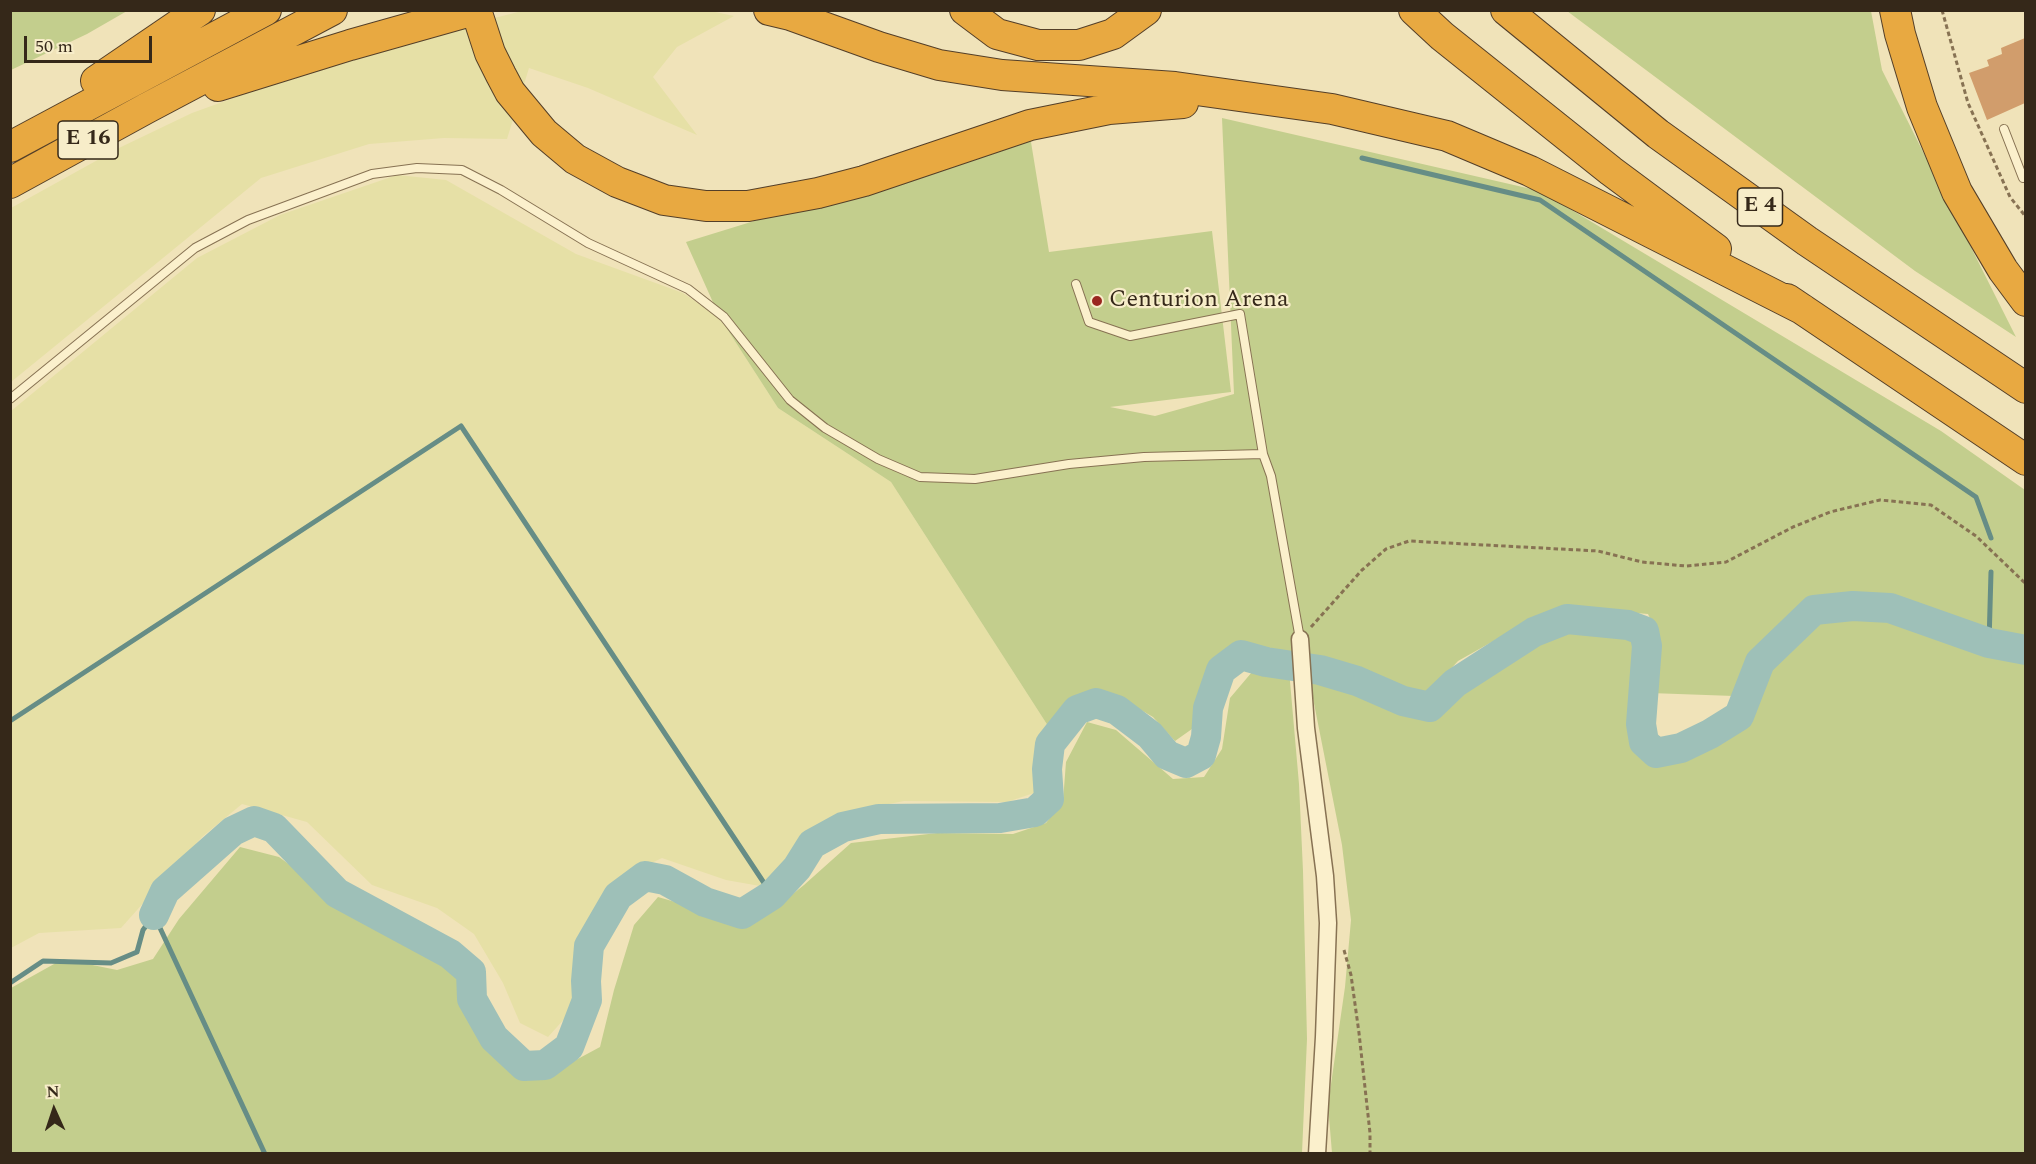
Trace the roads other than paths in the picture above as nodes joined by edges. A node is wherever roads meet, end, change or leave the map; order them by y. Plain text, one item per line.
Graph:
1 (200, 10) edge
2 (266, 10) edge
3 (332, 10) edge
4 (475, 10) edge
5 (769, 10) edge
6 (965, 10) edge
7 (1146, 10) edge
8 (1414, 10) edge
9 (1506, 10) edge
10 (1895, 10) edge
11 (1254, 98) junction
12 (147, 108) junction
13 (2004, 129) dead end
14 (10, 140) edge
15 (10, 147) edge
16 (2025, 177) edge
17 (10, 183) edge
18 (1076, 284) dead end
19 (2025, 301) edge
20 (1802, 309) junction
21 (2025, 388) edge
22 (10, 399) edge
23 (1263, 454) junction
24 (2025, 460) edge
25 (1300, 639) joint
26 (1317, 1154) edge

1 - 14 highway
2 - 15 highway, E 16
3 - 12 highway, E 16
4 - 11 highway
4 - 12 highway
5 - 11 highway
6 - 7 highway
8 - 20 highway, E 4
9 - 21 highway, E 4
10 - 19 highway
11 - 20 highway
12 - 17 highway, E 16
13 - 16 lane
18 - 23 lane
20 - 24 highway, E 4
22 - 23 lane
23 - 25 lane
25 - 26 street

